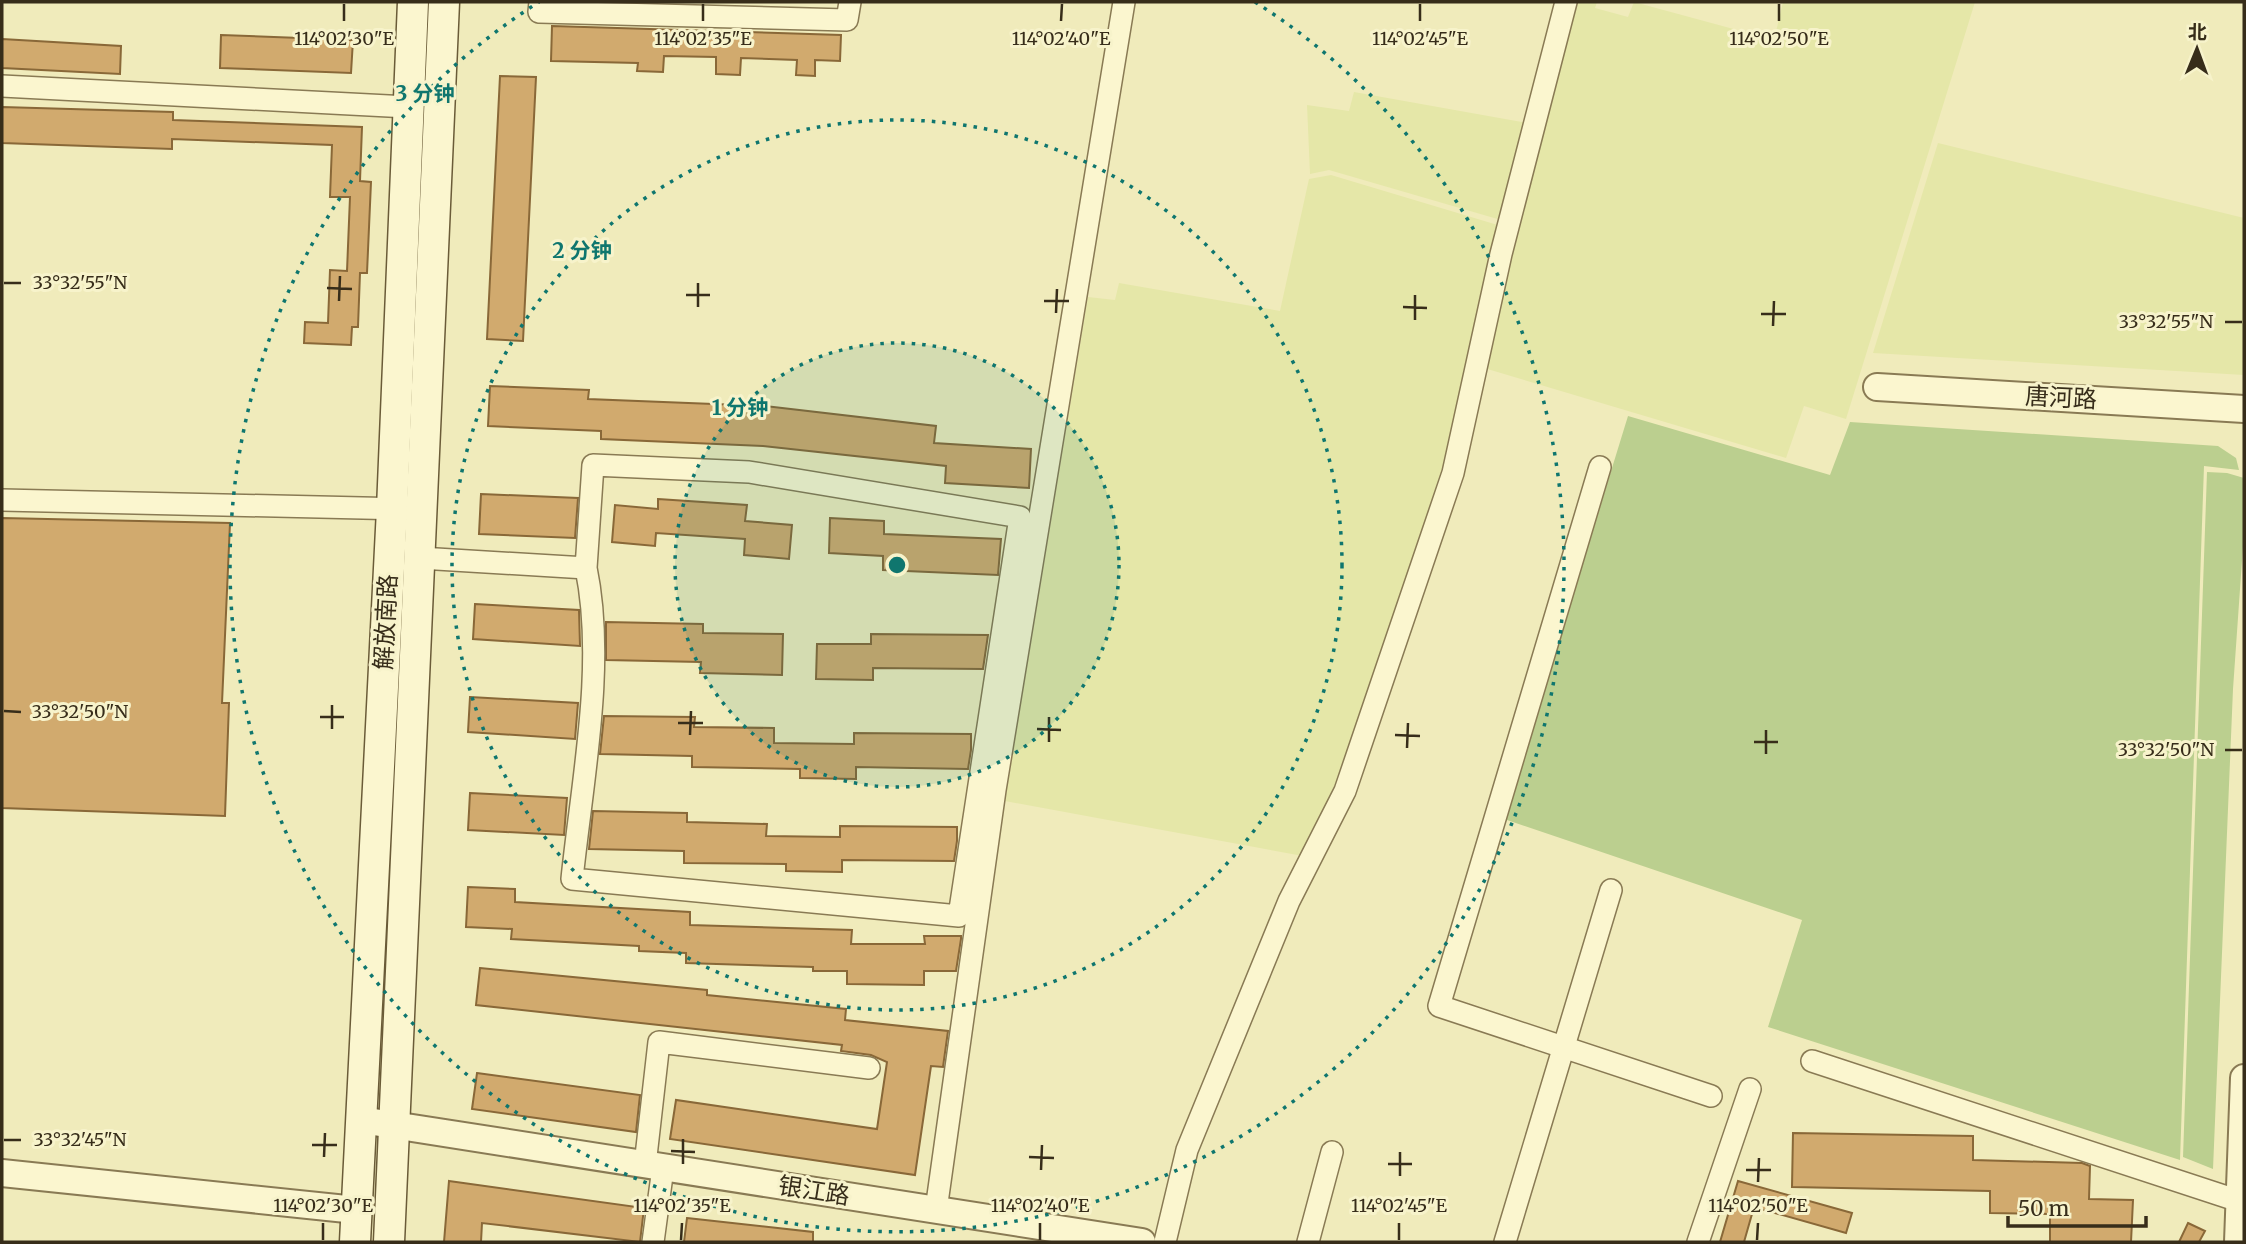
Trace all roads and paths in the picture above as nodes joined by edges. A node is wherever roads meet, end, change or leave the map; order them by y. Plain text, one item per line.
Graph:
1 (413, 2) edge
2 (444, 2) edge
3 (540, 2) edge
4 (850, 2) edge
5 (1124, 2) edge
6 (1566, 2) edge
7 (704, 9) edge
8 (2, 86) edge
9 (408, 107) junction
10 (1877, 387) dead end
11 (2244, 409) edge
12 (1600, 467) dead end
13 (2, 500) edge
14 (392, 509) junction
15 (422, 509) junction
16 (420, 558) junction
17 (586, 568) junction
18 (1611, 890) dead end
19 (1564, 1047) junction
20 (1812, 1061) dead end
21 (869, 1068) dead end
22 (2244, 1078) edge
23 (1750, 1089) dead end
24 (1711, 1096) dead end
25 (361, 1120) junction
26 (394, 1126) junction
27 (1332, 1152) dead end
28 (654, 1166) junction
29 (2, 1173) edge
30 (2239, 1201) junction
31 (356, 1210) junction
32 (936, 1210) junction
33 (355, 1242) edge
34 (389, 1242) edge
35 (653, 1242) edge
36 (1142, 1242) edge
37 (1165, 1242) edge
38 (1308, 1242) edge
39 (1505, 1242) edge
40 (1698, 1242) edge
41 (2238, 1242) edge

1 - 9 main road, 解放南路
2 - 15 main road, 解放南路
3 - 7 street
4 - 7 street
5 - 32 street
6 - 37 street
8 - 9 street
9 - 14 main road, 解放南路
10 - 11 street, 唐河路
12 - 19 street
13 - 14 street
14 - 15 street
14 - 25 main road, 解放南路
15 - 16 main road, 解放南路
16 - 17 street
16 - 26 main road, 解放南路
17 - 17 street
18 - 19 street
19 - 24 street
19 - 39 street
20 - 30 street
21 - 28 street
22 - 30 street
23 - 40 street
25 - 26 street, 银江路
25 - 31 main road, 解放南路
26 - 28 street, 银江路
26 - 34 main road, 解放南路
27 - 38 street
28 - 32 street, 银江路
28 - 35 street
29 - 31 street
30 - 41 street
31 - 33 main road, 解放南路
32 - 36 street, 银江路

